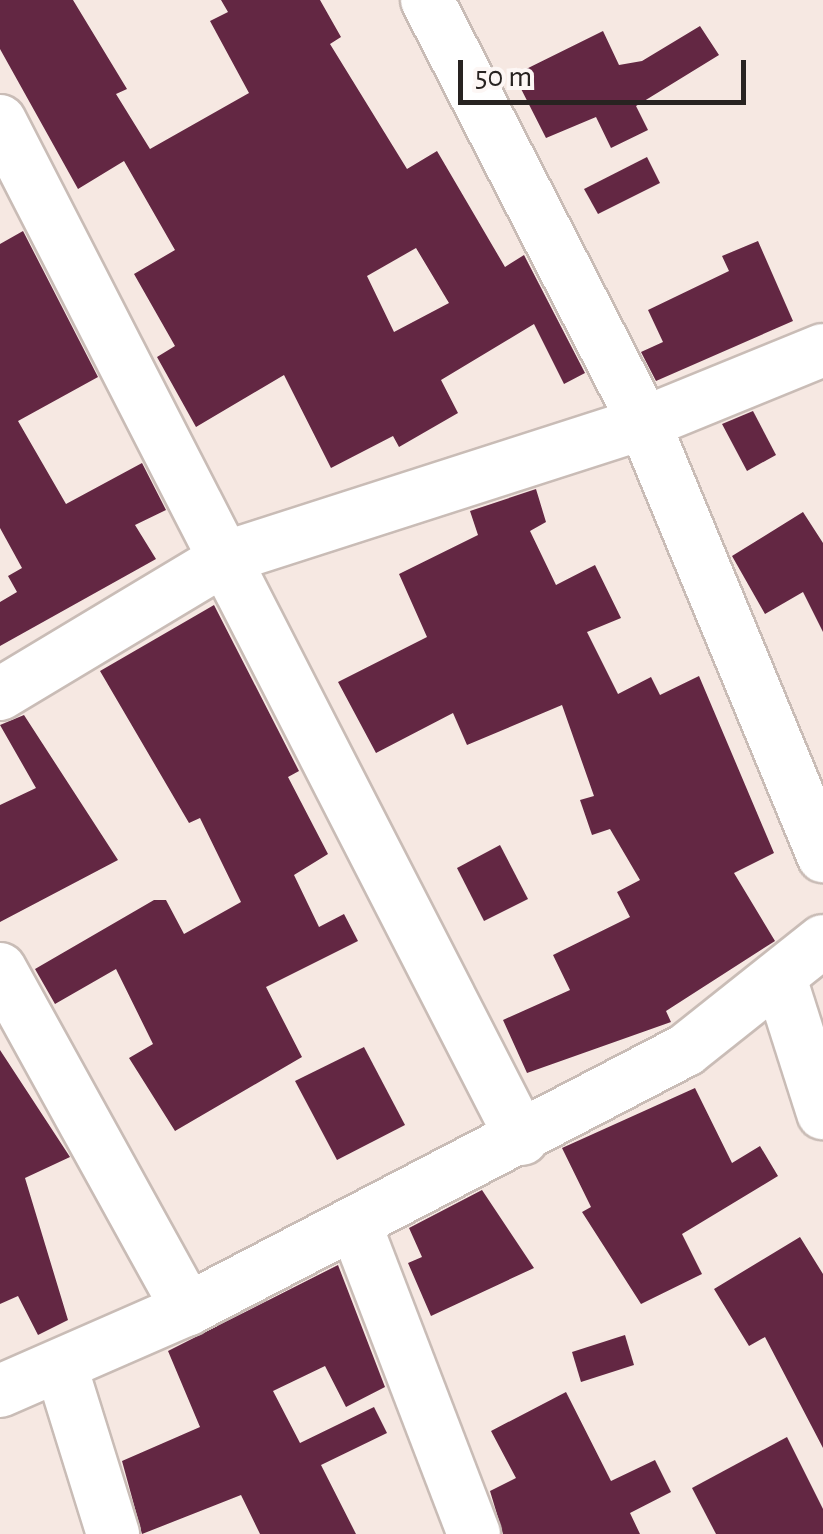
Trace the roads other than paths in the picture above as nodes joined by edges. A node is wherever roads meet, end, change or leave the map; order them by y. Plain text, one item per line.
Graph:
1 (427, 0) edge
2 (0, 121) edge
3 (823, 350) edge
4 (644, 423) junction
5 (230, 556) junction
6 (0, 694) edge
7 (823, 856) edge
8 (823, 941) edge
9 (0, 969) edge
10 (780, 978) junction
11 (823, 1113) edge
12 (522, 1138) junction
13 (355, 1224) junction
14 (188, 1309) junction
15 (62, 1370) junction
16 (0, 1392) edge
17 (112, 1534) edge
18 (474, 1534) edge

1 - 4 street
2 - 5 street
3 - 4 street
4 - 5 street
4 - 7 street
5 - 6 street
5 - 12 street
8 - 10 street
9 - 14 street
10 - 11 street
10 - 12 street
12 - 13 street
13 - 14 street
13 - 18 street
14 - 15 street
15 - 16 street
15 - 17 street

